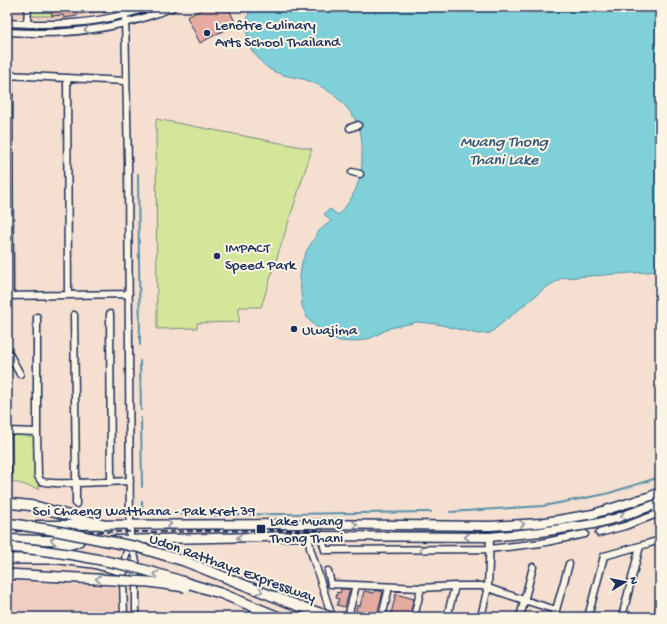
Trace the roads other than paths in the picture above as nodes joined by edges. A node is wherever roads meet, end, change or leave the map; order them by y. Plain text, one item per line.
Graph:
1 (28, 7) edge
2 (150, 7) edge
3 (173, 7) edge
4 (125, 15) junction
5 (7, 23) edge
6 (27, 24) junction
7 (126, 24) junction
8 (7, 32) edge
9 (8, 75) edge
10 (67, 78) junction
11 (126, 81) junction
12 (358, 126) dead end
13 (350, 128) dead end
14 (352, 172) dead end
15 (360, 174) dead end
16 (129, 294) junction
17 (68, 295) junction
18 (9, 296) edge
19 (110, 314) dead end
20 (74, 315) dead end
21 (37, 317) dead end
22 (7, 350) edge
23 (20, 374) dead end
24 (8, 397) edge
25 (7, 431) edge
26 (37, 432) junction
27 (8, 478) edge
28 (130, 481) junction
29 (111, 482) junction
30 (76, 483) junction
31 (660, 492) edge
32 (7, 503) edge
33 (76, 504) dead end
34 (657, 504) edge
35 (659, 516) edge
36 (7, 524) edge
37 (130, 524) junction
38 (103, 525) junction
39 (599, 533) dead end
40 (585, 534) dead end
41 (309, 536) junction
42 (321, 536) junction
43 (490, 537) junction
44 (7, 539) edge
45 (130, 540) junction
46 (660, 540) edge
47 (79, 541) junction
48 (640, 546) junction
49 (7, 547) edge
50 (489, 549) junction
51 (20, 558) junction
52 (7, 559) edge
53 (569, 564) dead end
54 (533, 567) dead end
55 (123, 571) junction
56 (328, 571) dead end
57 (7, 574) edge
58 (356, 585) junction
59 (455, 586) junction
60 (389, 587) junction
61 (488, 587) junction
62 (421, 588) junction
63 (220, 593) junction
64 (524, 600) junction
65 (660, 605) edge
66 (556, 610) junction
67 (349, 613) dead end
68 (124, 617) edge
69 (136, 617) edge
70 (279, 617) edge
71 (332, 617) edge
72 (382, 617) edge
73 (414, 617) edge
74 (447, 617) edge
75 (481, 617) edge
76 (520, 617) edge
77 (554, 617) edge
78 (588, 617) edge
79 (622, 617) edge
80 (657, 617) edge

1 - 6 street
2 - 4 street
3 - 7 street
4 - 6 street
4 - 7 street
5 - 6 street
7 -> 8 street
7 - 11 street
9 - 10 street
9 - 18 street
10 - 11 street
10 - 17 street
11 - 16 street
12 - 13 street
14 - 15 street
16 - 17 street
16 - 28 street
17 - 18 street
19 - 29 street
20 - 30 street
21 - 26 street
22 - 23 street
24 - 25 street
25 - 26 street
25 - 27 street
26 - 30 street
28 - 29 street
28 - 37 street
29 - 30 street
30 - 33 street
37 -> 31 main road, Soi Chaeng Watthana - Pak Kret 39
32 - 38 highway
34 - 35 street
34 -> 43 main road, Soi Chaeng Watthana - Pak Kret 39
35 - 39 street
36 - 38 main road, Soi Chaeng Watthana - Pak Kret 39
36 -> 71 highway, Udon Ratthaya Expressway, bridge
37 - 38 main road, Soi Chaeng Watthana - Pak Kret 39
37 - 45 street
40 - 50 street
41 - 42 main road, Soi Chaeng Watthana - Pak Kret 39
41 -> 45 main road, Soi Chaeng Watthana - Pak Kret 39
41 - 71 street
43 -> 42 main road, Soi Chaeng Watthana - Pak Kret 39
50 -> 42 street
43 - 50 street
47 -> 44 main road, Soi Chaeng Watthana - Pak Kret 39
45 - 47 main road, Soi Chaeng Watthana - Pak Kret 39
45 - 55 street
45 - 69 street
46 - 48 street
47 - 51 highway
48 - 78 street
48 - 79 street
63 -> 49 highway, Udon Ratthaya Expressway, bridge
50 - 61 street
51 - 52 highway
51 - 55 highway
53 - 66 street
54 - 64 street
55 - 68 street
56 - 58 street
63 -> 57 highway, bridge
58 - 60 street
58 - 67 street
59 - 61 street
59 - 62 street
59 - 74 street
60 - 62 street
60 - 72 street
61 - 64 street
61 - 75 street
62 - 73 street
63 - 70 highway, Udon Ratthaya Expressway
64 - 66 street
64 - 76 street
65 - 80 street
66 - 77 street

